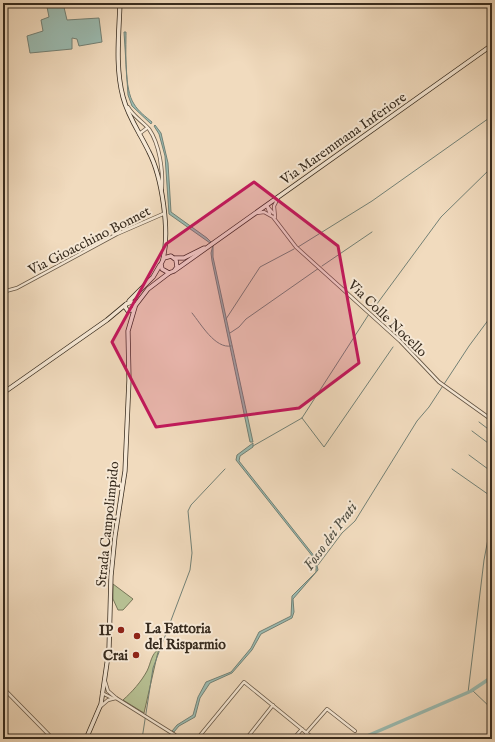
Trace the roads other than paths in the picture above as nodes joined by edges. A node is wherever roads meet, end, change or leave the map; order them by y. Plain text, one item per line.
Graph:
1 (120, 3) edge
2 (492, 45) edge
3 (124, 101) junction
4 (147, 128) junction
5 (139, 134) junction
6 (162, 194) junction
7 (278, 198) junction
8 (267, 206) junction
9 (256, 213) junction
10 (163, 214) junction
11 (274, 217) junction
12 (165, 246) junction
13 (207, 247) junction
14 (173, 257) junction
15 (162, 260) junction
16 (161, 264) junction
17 (174, 271) junction
18 (169, 273) junction
19 (3, 288) edge
20 (127, 303) junction
21 (135, 308) junction
22 (120, 310) junction
23 (127, 310) junction
24 (128, 326) junction
25 (3, 393) edge
26 (492, 420) edge
27 (105, 678) junction
28 (3, 688) edge
29 (102, 693) junction
30 (116, 698) junction
31 (273, 705) junction
32 (100, 706) junction
33 (302, 729) junction
34 (3, 730) edge
35 (355, 731) dead end
36 (306, 733) junction
37 (175, 735) dead end
38 (11, 739) edge
39 (53, 739) edge
40 (86, 739) edge
41 (197, 739) edge
42 (246, 739) edge
43 (294, 739) edge
44 (314, 739) edge

1 - 3 main road
2 - 7 main road, Via Maremmana Inferiore
3 - 4 street
3 - 5 main road
4 - 5 street
4 - 6 street
5 - 6 main road
6 - 10 main road
7 - 8 main road, Via Maremmana Inferiore
7 - 11 street
8 - 9 main road, Via Maremmana Inferiore
8 - 11 street, Via Colle Nocello
9 - 11 street
9 - 13 main road, Via Maremmana Inferiore
10 - 12 main road
10 - 19 street, Via Gioacchino Bonnet
11 - 26 street, Via Colle Nocello
12 - 14 main road
12 - 15 main road
13 - 14 main road, Via Maremmana Inferiore
13 - 17 main road, Via Maremmana Inferiore
14 - 15 main road
14 - 17 main road
15 - 16 main road
16 - 18 main road
16 - 20 main road
17 - 18 main road
18 - 21 main road, Strada Campolimpido
20 - 21 main road
20 - 22 main road
20 - 23 main road
21 - 23 main road
21 - 24 main road, Strada Campolimpido
22 - 23 main road
22 - 25 main road
23 - 24 main road
24 - 27 main road, Strada Campolimpido
27 - 29 main road, Strada Campolimpido
27 - 30 street
28 - 39 street
29 - 30 street
29 - 32 main road, Strada Campolimpido
30 - 32 street
30 - 37 street
31 - 33 street
31 - 41 street
31 - 42 street
32 - 40 main road, Strada Campolimpido
33 - 36 street
33 - 43 street
34 - 38 street
35 - 36 street
36 - 44 street

